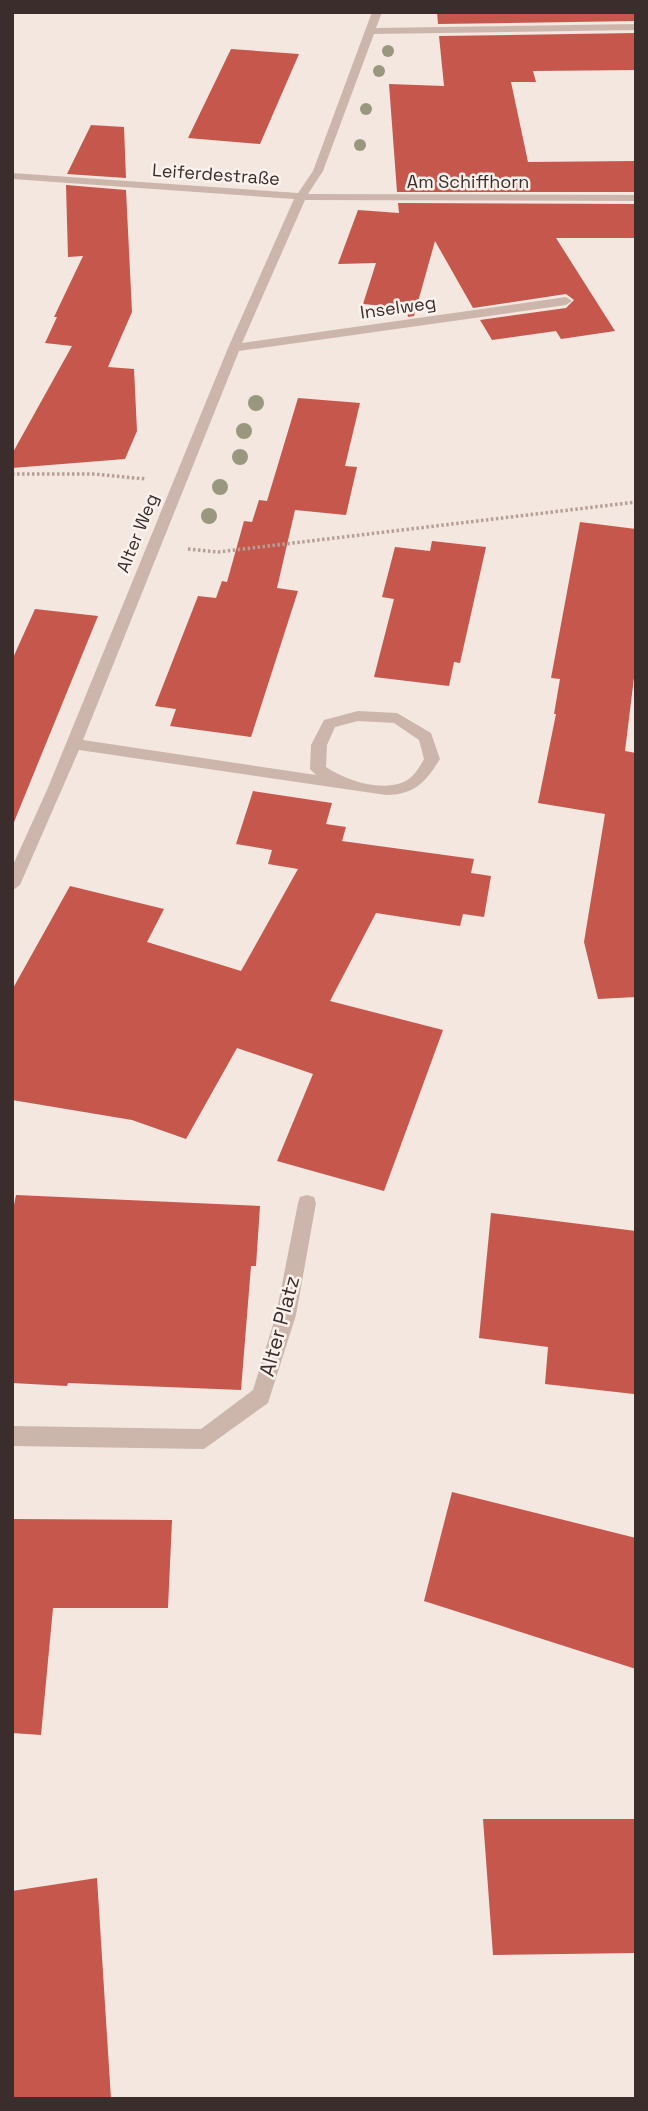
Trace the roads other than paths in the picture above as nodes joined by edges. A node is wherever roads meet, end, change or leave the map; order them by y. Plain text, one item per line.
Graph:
1 (369, 12) edge
2 (377, 13) edge
3 (636, 27) edge
4 (371, 31) junction
5 (12, 176) edge
6 (301, 197) junction
7 (636, 198) edge
8 (566, 301) dead end
9 (234, 348) junction
10 (74, 744) junction
11 (338, 783) junction
12 (12, 886) edge
13 (307, 1203) dead end
14 (12, 1436) edge

1 - 2 street
2 - 4 street, Leiferdestraße
3 - 4 street
4 - 6 street, Leiferdestraße
5 - 6 street, Leiferdestraße
6 - 7 street, Am Schiffhorn
6 - 9 street, Alter Weg
8 - 9 street, Inselweg
9 - 10 street, Alter Weg
10 - 11 street
10 - 12 street, Alter Weg
11 - 11 street
13 - 14 street, Alter Platz

